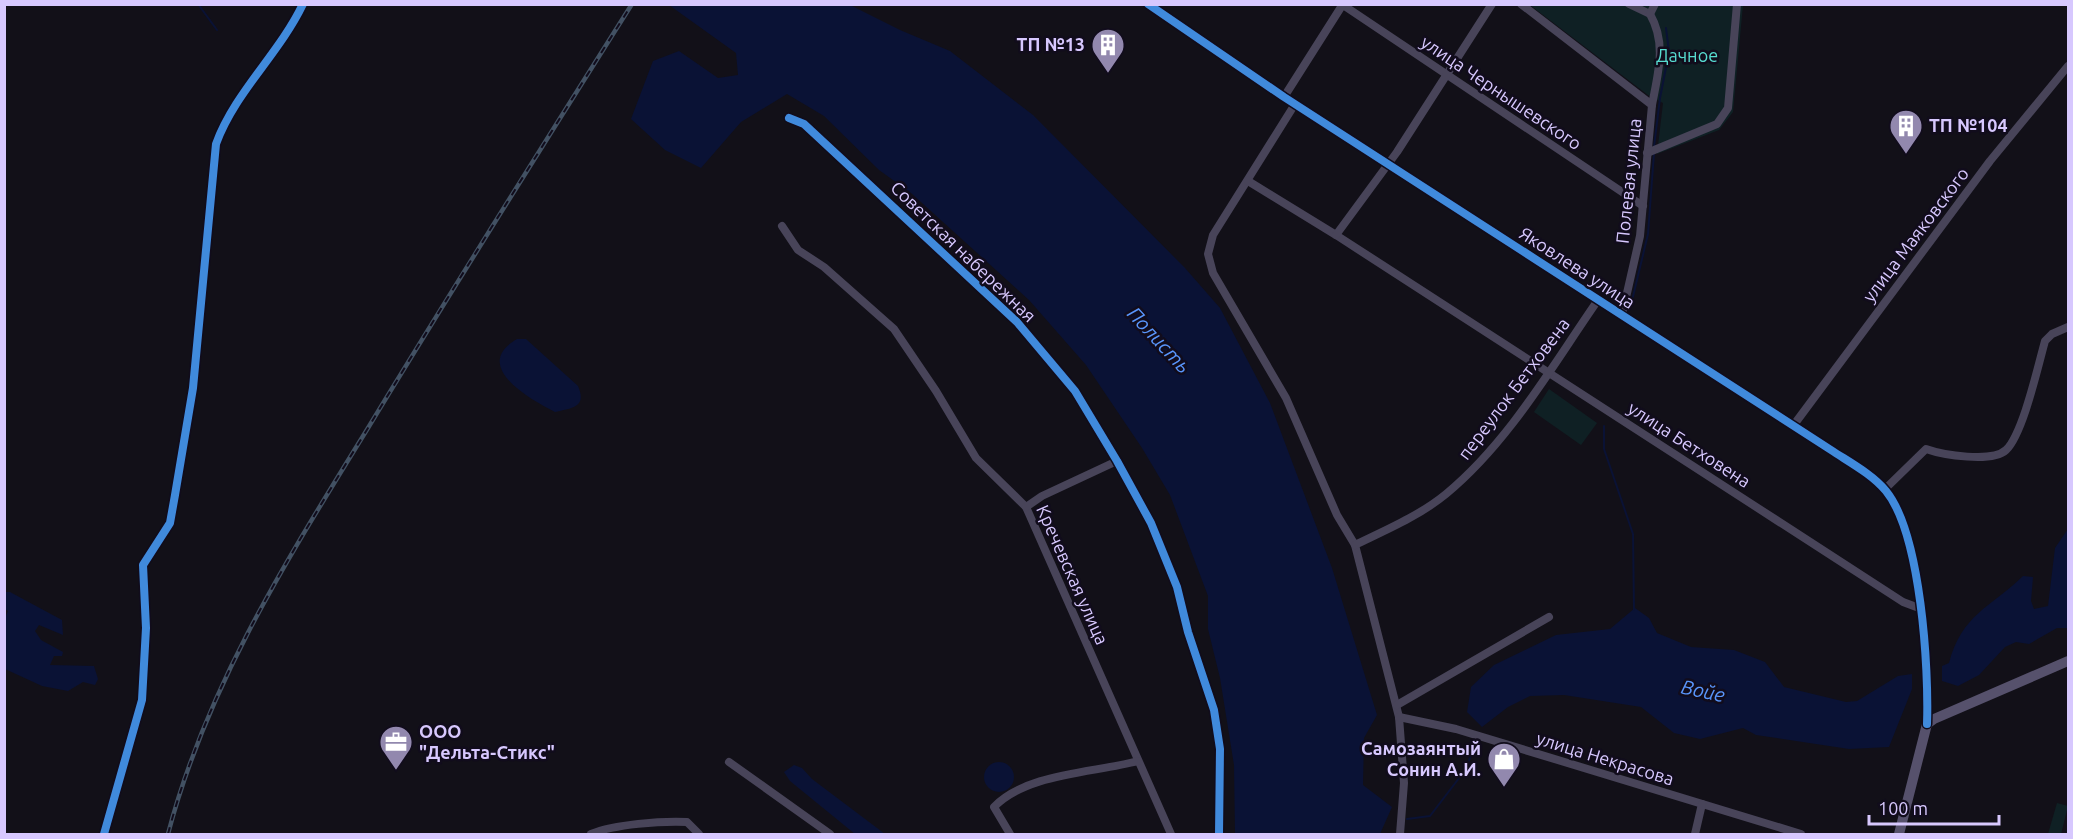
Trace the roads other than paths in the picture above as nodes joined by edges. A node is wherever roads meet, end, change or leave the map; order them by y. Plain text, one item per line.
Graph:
1 (303, 4) edge
2 (1148, 4) edge
3 (1492, 4) edge
4 (1521, 4) edge
5 (1629, 4) edge
6 (1655, 4) edge
7 (1737, 4) edge
8 (1343, 5) edge
9 (1650, 14) junction
10 (2068, 66) edge
11 (1446, 75) junction
12 (1284, 97) junction
13 (1295, 104) junction
14 (1652, 105) junction
15 (789, 118) dead end
16 (1647, 153) junction
17 (1388, 163) junction
18 (1248, 182) junction
19 (1643, 206) junction
20 (782, 226) dead end
21 (1336, 235) junction
22 (1598, 300) junction
23 (1622, 315) junction
24 (2068, 327) edge
25 (1547, 374) junction
26 (1792, 426) junction
27 (1117, 461) junction
28 (1885, 489) junction
29 (1026, 507) junction
30 (1355, 545) junction
31 (1919, 608) junction
32 (1549, 617) dead end
33 (2068, 661) edge
34 (1396, 705) junction
35 (1399, 717) junction
36 (1927, 724) junction
37 (1138, 761) junction
38 (729, 762) dead end
39 (1702, 804) junction
40 (104, 834) edge
41 (591, 834) edge
42 (699, 834) edge
43 (830, 834) edge
44 (1010, 834) edge
45 (1171, 834) edge
46 (1219, 834) edge
47 (1400, 834) edge
48 (1695, 834) edge
49 (1801, 834) edge
50 (1899, 834) edge

1 - 40 street
2 - 12 street, Яковлева улица
3 - 11 street
4 - 14 street, Полевая улица
5 - 9 street
6 - 9 street
7 - 16 street
8 - 11 street, улица Чернышевского
8 - 12 street
9 - 14 street
10 - 26 street, улица Маяковского
11 - 17 street
11 - 19 street, улица Чернышевского
12 - 13 street, Яковлева улица
13 - 17 street, Яковлева улица
13 - 18 street
14 - 16 street, Полевая улица
15 - 27 street, Советская набережная
16 - 19 street, Полевая улица
17 - 21 street
17 - 22 street, Яковлева улица
18 - 21 street, улица Бетховена
18 - 30 street
19 - 23 street, Полевая улица
20 - 29 street, Кречевская улица
21 - 25 street, улица Бетховена
22 - 23 street, Яковлева улица
22 - 25 street, переулок Бетховена
23 - 26 street, Яковлева улица
24 - 28 street
25 - 30 street, переулок Бетховена
25 - 31 street, улица Бетховена
26 - 28 street, Яковлева улица
27 - 29 street
27 - 46 street, Советская набережная
28 - 31 street, Яковлева улица
29 - 37 street, Кречевская улица
30 - 34 street
31 - 36 street
32 - 34 street
33 - 36 main road
34 - 35 street
35 - 39 street, улица Некрасова
35 - 47 street
36 - 50 main road
37 - 44 street
37 - 45 street, Кречевская улица
38 - 43 street
39 - 48 street
39 - 49 street, улица Некрасова
41 - 42 street

